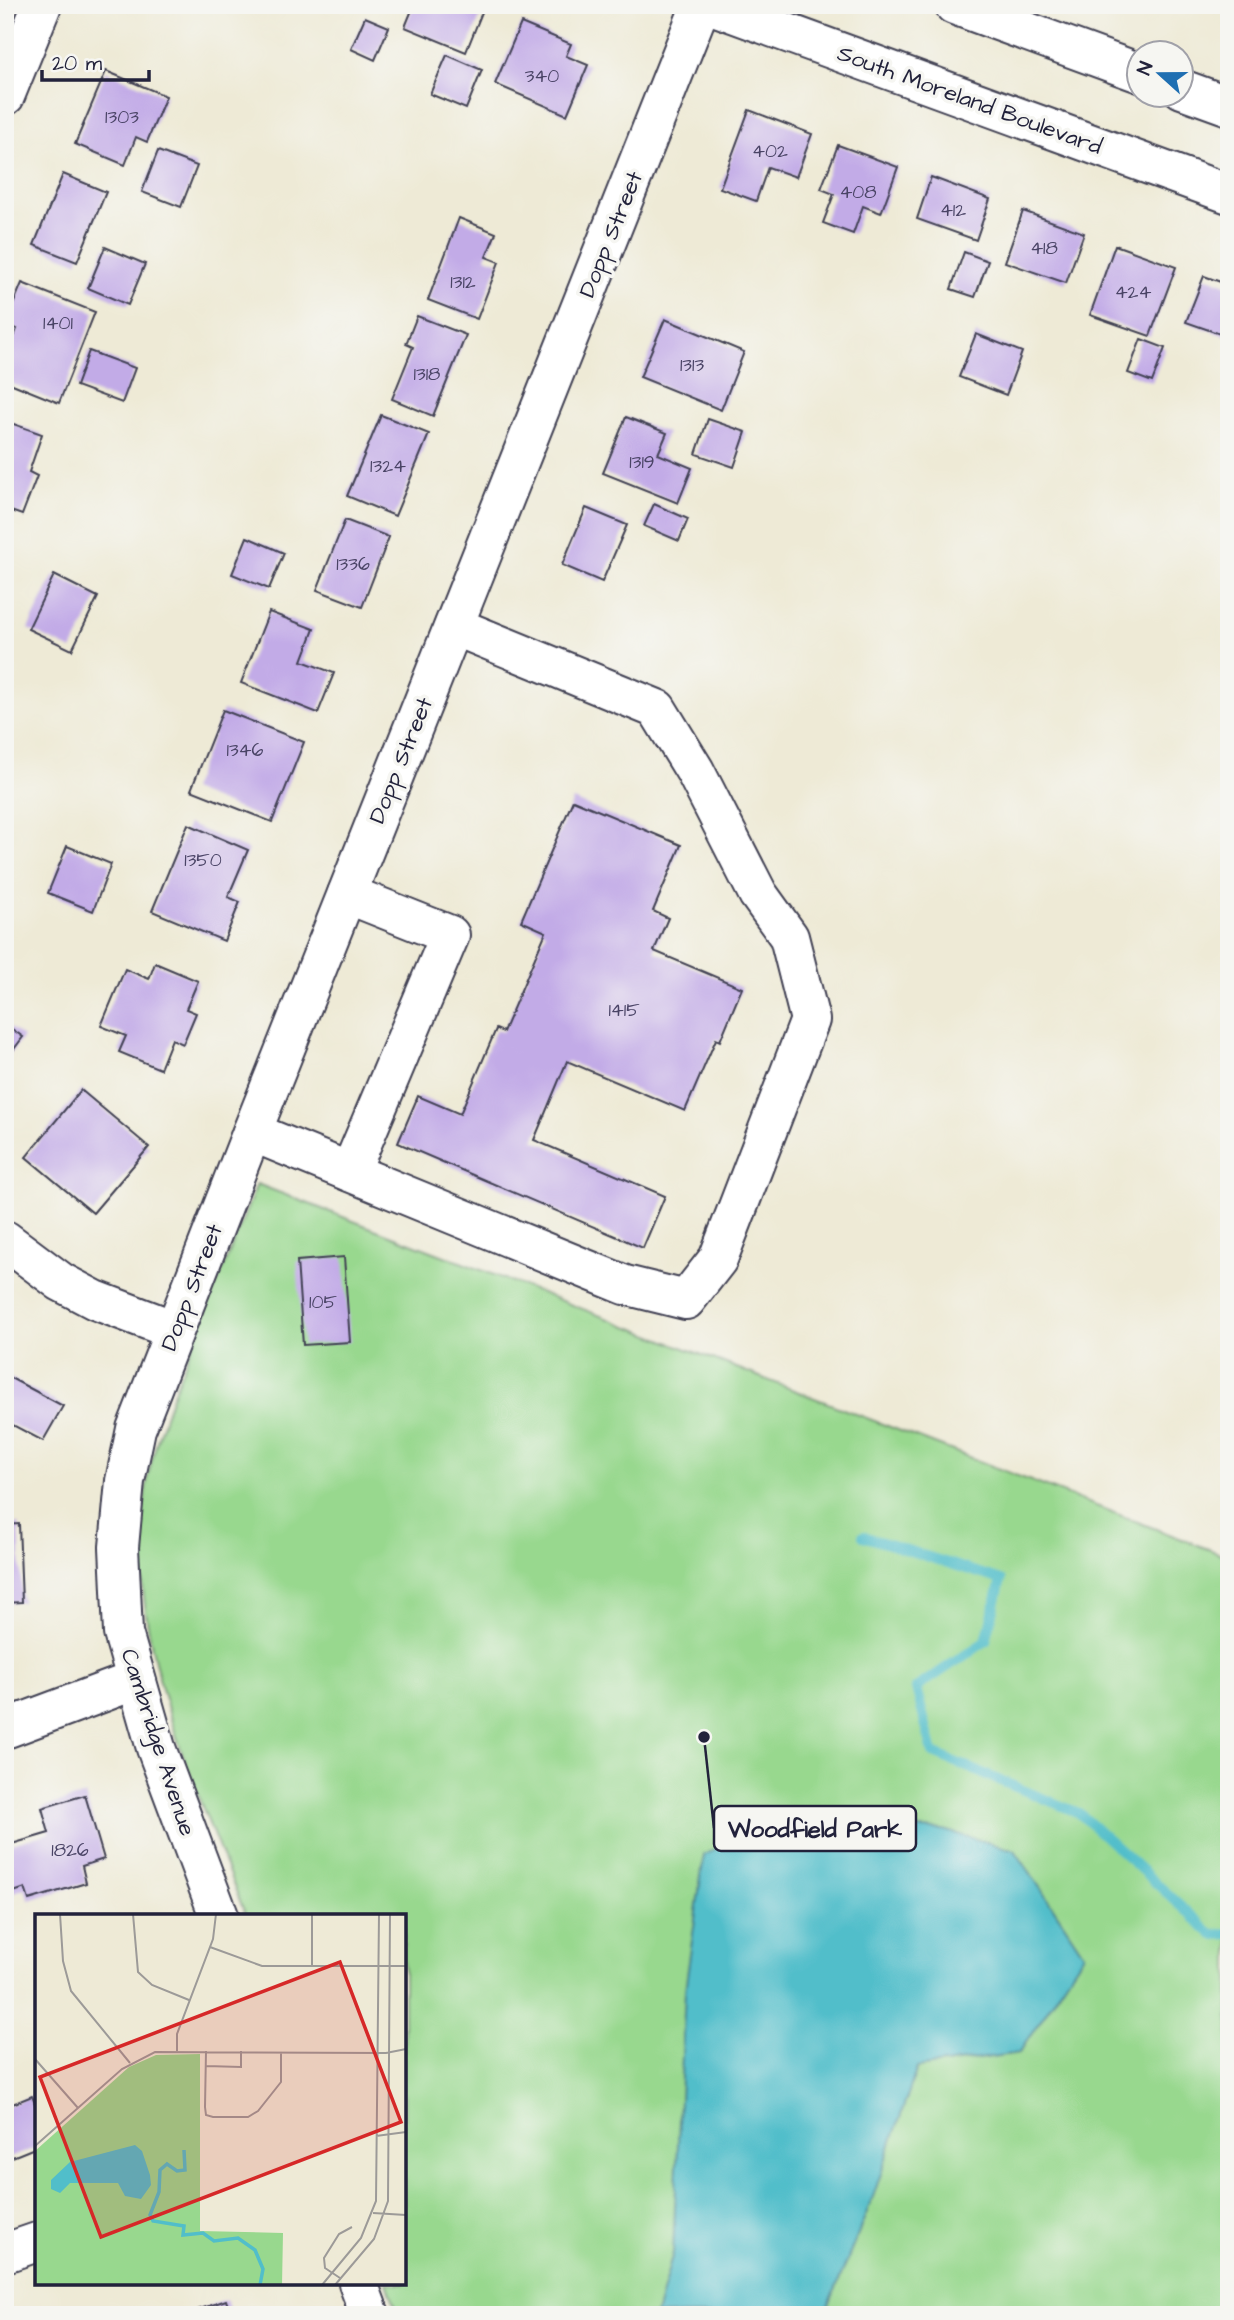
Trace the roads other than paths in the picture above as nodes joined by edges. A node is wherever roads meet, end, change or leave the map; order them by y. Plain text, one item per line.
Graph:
1 (41, 5) edge
2 (701, 5) edge
3 (711, 5) edge
4 (954, 5) edge
5 (1126, 69) edge
6 (1196, 94) edge
7 (5, 96) edge
8 (1229, 106) edge
9 (1229, 194) edge
10 (454, 626) junction
11 (347, 894) junction
12 (252, 1132) junction
13 (350, 1172) junction
14 (5, 1240) edge
15 (174, 1330) junction
16 (121, 1521) joint
17 (136, 1679) junction
18 (5, 1729) edge
19 (218, 1914) edge
20 (35, 2243) edge
21 (5, 2253) edge
22 (359, 2285) edge
23 (370, 2315) edge

1 - 7 street
2 - 10 street, Dopp Street
3 - 9 street, South Moreland Boulevard
4 - 5 street
6 - 8 street
10 - 11 street, Dopp Street
10 - 13 street
11 - 12 street, Dopp Street
11 - 13 street
12 - 13 street
12 - 15 street, Dopp Street
14 - 15 street
15 - 16 street, Dopp Street
16 - 17 street, Cambridge Avenue
17 - 18 street
17 - 19 street, Cambridge Avenue
20 - 21 street
22 - 23 street

